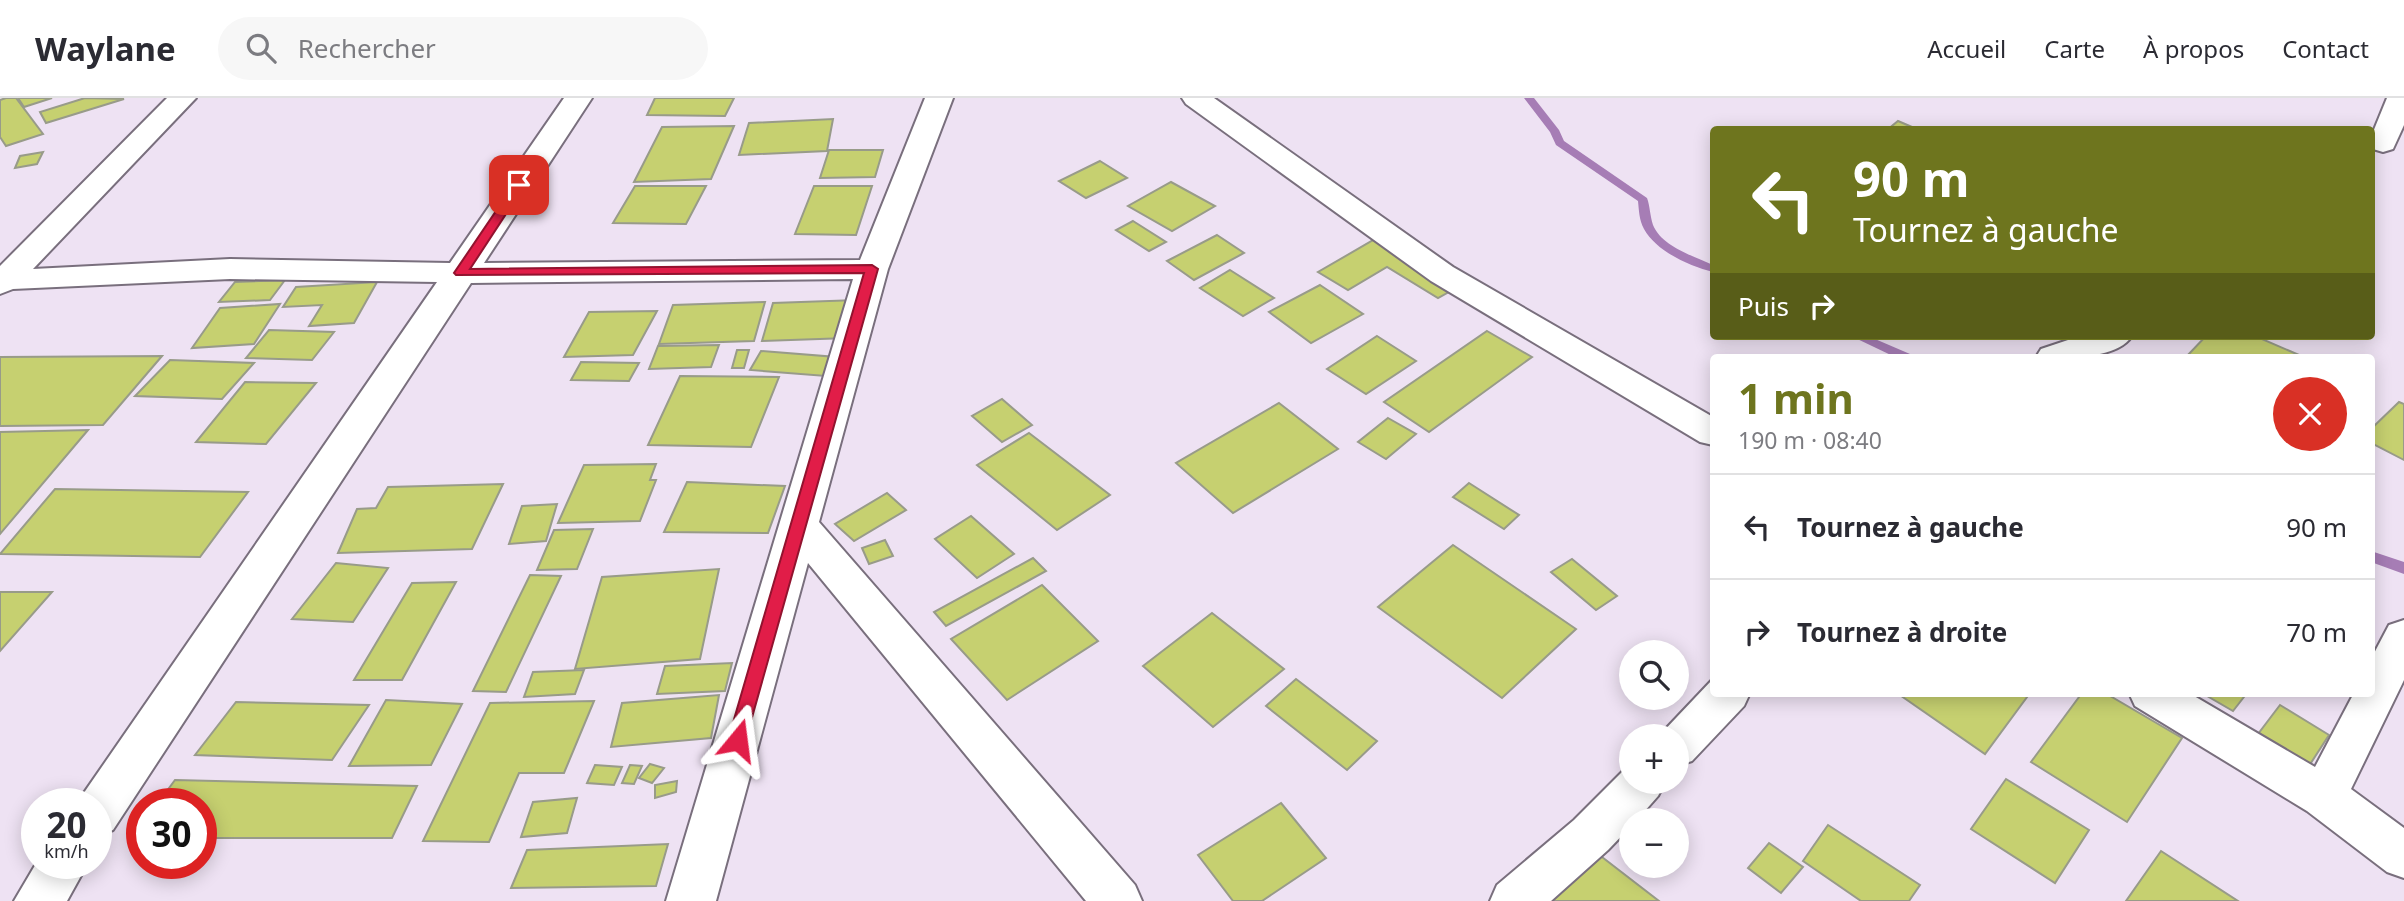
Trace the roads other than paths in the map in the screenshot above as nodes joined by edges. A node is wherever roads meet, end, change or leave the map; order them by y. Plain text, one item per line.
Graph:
1 (182, 98) edge
2 (578, 98) edge
3 (939, 98) edge
4 (1196, 98) edge
5 (2401, 98) edge
6 (2386, 148) edge
7 (872, 269) junction
8 (461, 273) junction
9 (1, 281) edge
10 (2103, 340) edge
11 (2062, 354) edge
12 (1710, 431) edge
13 (800, 526) junction
14 (2404, 637) edge
15 (2375, 695) edge
16 (1724, 697) edge
17 (2158, 697) edge
18 (2374, 697) edge
19 (1689, 734) edge
20 (112, 791) edge
21 (1630, 794) edge
22 (2324, 796) junction
23 (2404, 856) edge
24 (53, 879) edge
25 (39, 901) edge
26 (691, 901) edge
27 (1117, 901) edge
28 (1515, 901) edge

1 - 9 street
2 - 8 street
3 - 7 street
4 - 12 street
5 - 6 street
7 - 8 street
7 - 13 street
8 - 9 street
8 - 20 street
10 - 11 street
13 - 26 street
13 - 27 street
14 - 15 street
16 - 19 street
17 - 22 street
18 - 22 street
21 - 28 street
22 - 23 street
24 - 25 street

